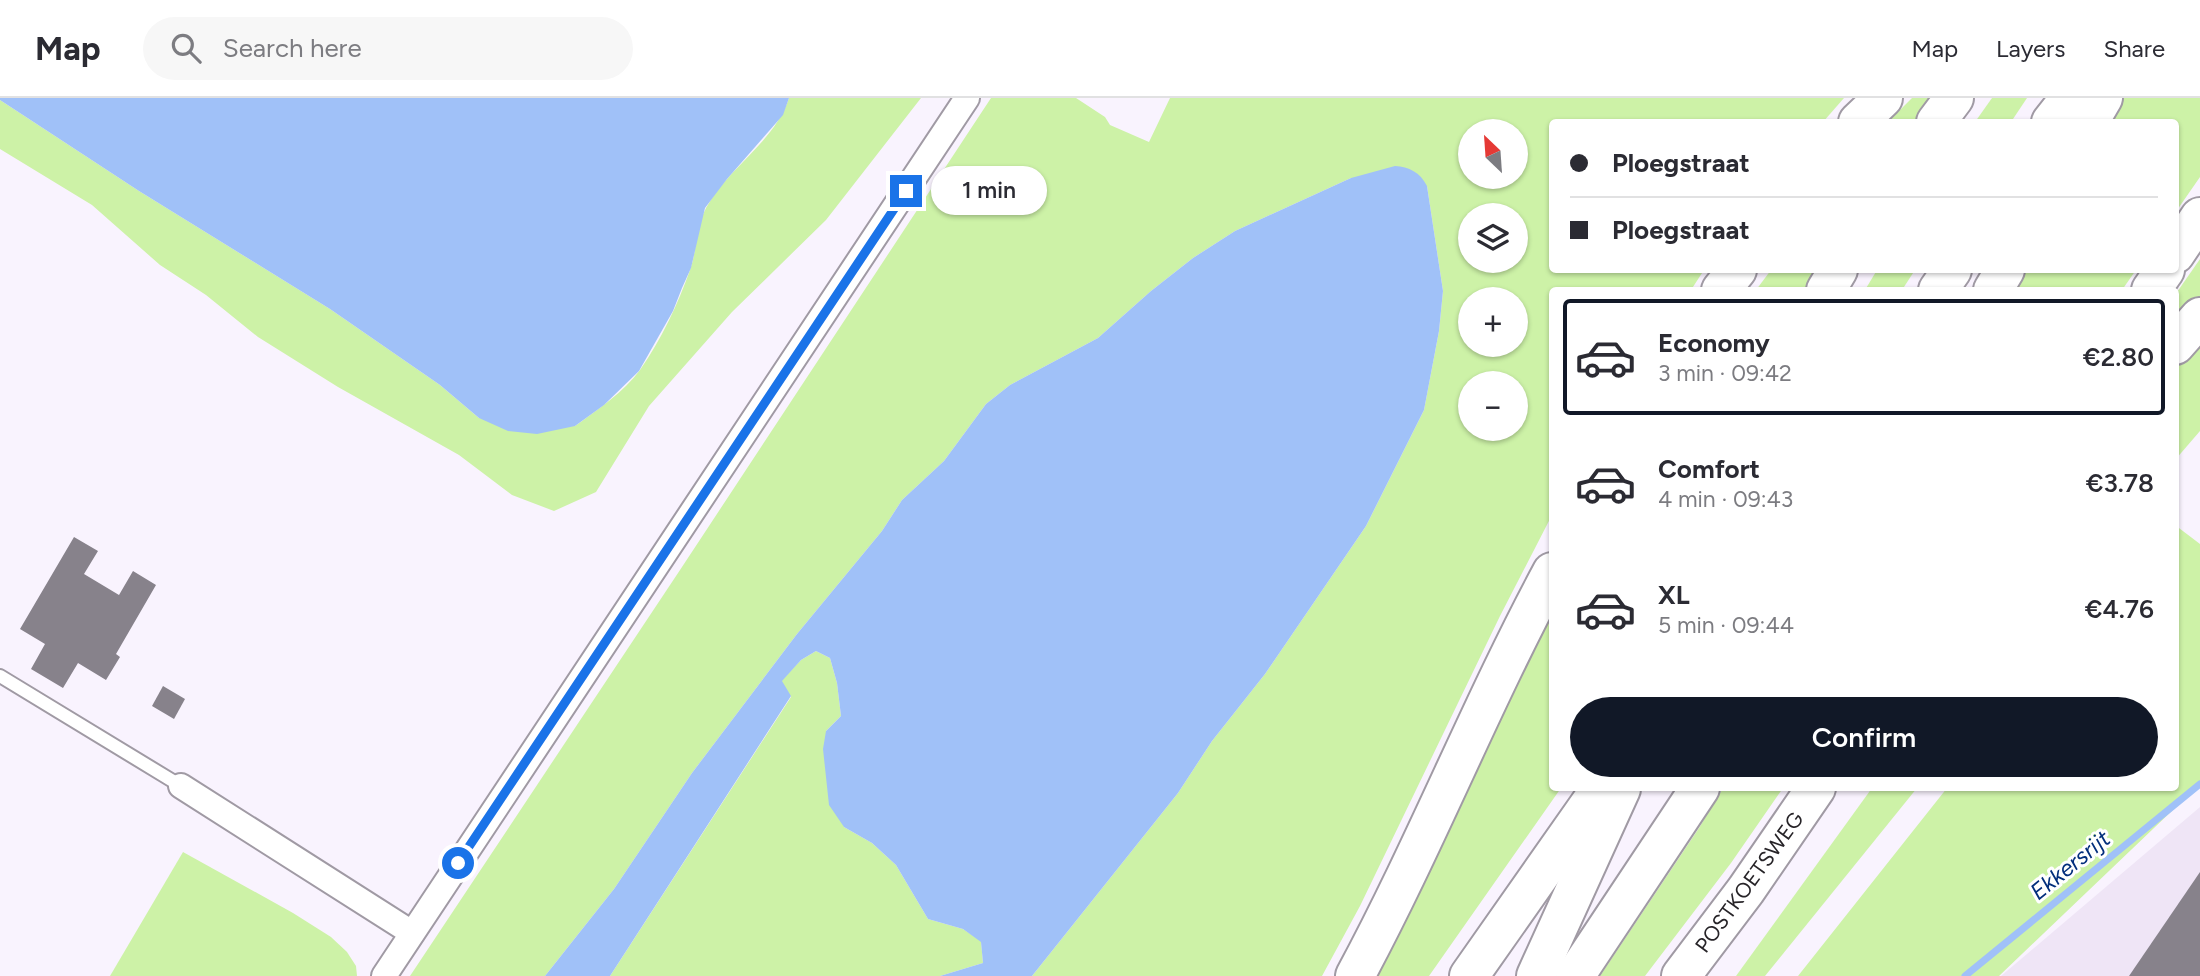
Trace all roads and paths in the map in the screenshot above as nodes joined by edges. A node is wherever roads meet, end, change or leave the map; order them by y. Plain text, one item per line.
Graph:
1 (967, 98) edge
2 (1883, 98) edge
3 (1954, 98) edge
4 (2070, 98) edge
5 (2103, 98) edge
6 (1861, 119) edge
7 (1938, 119) edge
8 (2052, 119) edge
9 (2091, 119) edge
10 (2200, 217) edge
11 (2179, 248) edge
12 (1735, 273) edge
13 (1723, 287) edge
14 (2200, 317) edge
15 (2179, 341) edge
16 (1549, 578) edge
17 (0, 676) edge
18 (181, 786) joint
19 (1599, 791) edge
20 (1621, 791) edge
21 (1698, 791) edge
22 (1814, 791) edge
23 (412, 933) junction
24 (384, 976) edge
25 (1355, 976) edge
26 (1469, 976) edge
27 (1536, 976) edge
28 (1574, 976) edge
29 (1681, 976) edge

1 - 23 street
2 - 6 highway
3 - 7 highway
4 - 8 highway
5 - 9 highway
10 - 11 highway
12 - 13 highway
14 - 15 highway
16 - 25 highway
17 - 18 lane
18 - 23 street
19 - 26 highway
20 - 27 highway
21 - 28 highway
22 - 29 highway, POSTKOETSWEG
23 - 24 street

